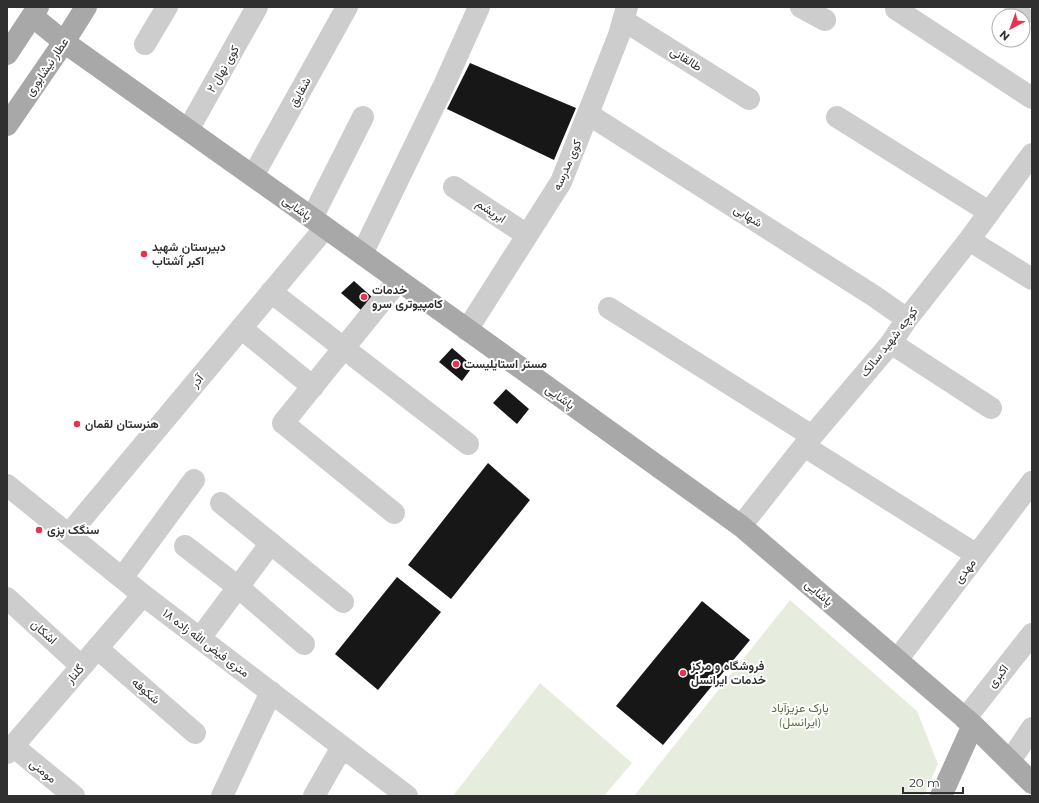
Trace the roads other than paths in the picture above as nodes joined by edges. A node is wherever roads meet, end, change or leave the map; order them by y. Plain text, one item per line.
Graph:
1 (86, 7) edge
2 (167, 7) edge
3 (257, 7) edge
4 (347, 7) edge
5 (479, 7) edge
6 (801, 7) edge
7 (896, 9) dead end
8 (35, 12) edge
9 (625, 14) edge
10 (825, 20) dead end
11 (64, 42) junction
12 (145, 44) dead end
13 (7, 54) edge
14 (1032, 98) edge
15 (749, 99) dead end
16 (588, 114) junction
17 (363, 117) dead end
18 (837, 117) dead end
19 (7, 125) edge
20 (188, 130) junction
21 (1032, 154) edge
22 (253, 176) junction
23 (454, 187) dead end
24 (989, 212) junction
25 (318, 223) junction
26 (528, 235) junction
27 (969, 240) junction
28 (362, 254) junction
29 (1032, 279) edge
30 (398, 281) junction
31 (271, 292) junction
32 (609, 308) dead end
33 (907, 319) junction
34 (241, 328) junction
35 (467, 330) junction
36 (891, 343) junction
37 (344, 348) junction
38 (313, 387) junction
39 (991, 408) dead end
40 (808, 441) junction
41 (468, 444) dead end
42 (194, 480) dead end
43 (1032, 482) edge
44 (7, 485) edge
45 (221, 503) dead end
46 (394, 513) dead end
47 (741, 526) junction
48 (69, 534) junction
49 (271, 543) junction
50 (185, 546) dead end
51 (977, 555) junction
52 (122, 578) junction
53 (238, 587) junction
54 (143, 595) junction
55 (7, 598) edge
56 (343, 602) dead end
57 (1032, 634) edge
58 (200, 638) junction
59 (304, 644) dead end
60 (97, 648) junction
61 (897, 660) junction
62 (81, 666) junction
63 (271, 692) junction
64 (969, 722) junction
65 (1032, 728) edge
66 (195, 733) dead end
67 (342, 747) junction
68 (10, 750) edge
69 (1010, 761) junction
70 (1032, 782) edge
71 (74, 796) edge
72 (222, 796) edge
73 (314, 796) edge
74 (407, 796) edge
75 (941, 796) edge

1 - 11 main road, عطار نیشابوری
2 - 12 street
3 - 20 street, کوی نهال ۲
4 - 22 street, شقایق
5 - 28 street
6 - 10 street
7 - 14 street
8 - 11 main road, پاشایی
8 - 13 main road
9 - 15 street, طالقانی
9 - 16 street, کوی مدرسه
11 - 19 main road, عطار نیشابوری
11 - 20 main road, پاشایی
16 - 26 street, کوی مدرسه
16 - 33 street, شهابی
17 - 25 street, آدر
18 - 24 street
20 - 22 main road, پاشایی
21 - 24 street, کوچه شهید سالک
22 - 25 main road, پاشایی
23 - 26 street, ابریشم
24 - 27 street, کوچه شهید سالک
25 - 28 main road, پاشایی
25 - 31 street, آدر
26 - 35 street, کوی مدرسه
27 - 29 street
27 - 33 street, کوچه شهید سالک
28 - 30 main road, پاشایی
30 - 35 main road, پاشایی
30 - 37 street
31 - 34 street, آدر
31 - 37 street
32 - 40 street
33 - 36 street, کوچه شهید سالک
34 - 38 street
34 - 48 street, آدر
35 - 47 main road, پاشایی
36 - 39 street
36 - 40 street, کوچه شهید سالک
37 - 38 street
37 - 41 street
38 - 46 street
40 - 47 street, کوچه شهید سالک
40 - 51 street
42 - 52 street
43 - 51 street, مهدی
44 - 48 street, ۱۸ متری فیض الله زاده
45 - 49 street
47 - 61 main road, پاشایی
48 - 52 street, ۱۸ متری فیض الله زاده
49 - 53 street
49 - 56 street
50 - 53 street
51 - 61 street, مهدی
52 - 54 street, ۱۸ متری فیض الله زاده
53 - 58 street
53 - 59 street
54 - 58 street, ۱۸ متری فیض الله زاده
54 - 60 street, گلنار
55 - 62 street, اشکان
57 - 64 street, اکبری
58 - 63 street, ۱۸ متری فیض الله زاده
60 - 62 street, گلنار
60 - 66 street, شکوفه
61 - 64 main road, پاشایی
62 - 68 street, گلنار
63 - 67 street, ۱۸ متری فیض الله زاده
63 - 72 street
64 - 69 main road, پاشایی
64 - 75 main road
65 - 69 street
67 - 73 street
67 - 74 street, ۱۸ متری فیض الله زاده
68 - 71 street, مومنی
69 - 70 main road, پاشایی

